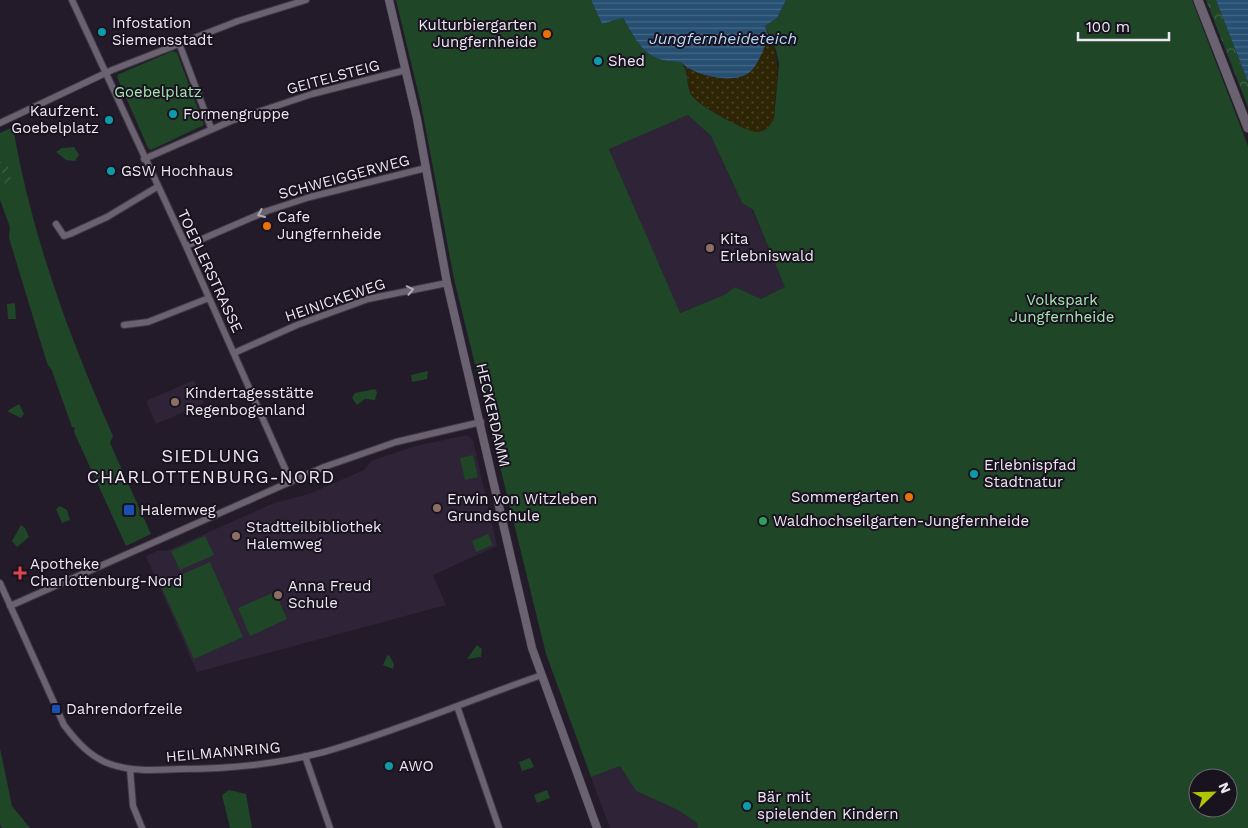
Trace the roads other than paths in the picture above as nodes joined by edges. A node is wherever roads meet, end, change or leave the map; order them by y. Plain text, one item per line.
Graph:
1 (72, 0) edge
2 (306, 0) edge
3 (389, 0) edge
4 (1198, 0) edge
5 (179, 43) junction
6 (406, 70) junction
7 (106, 72) junction
8 (0, 123) edge
9 (211, 128) junction
10 (1248, 128) edge
11 (144, 159) junction
12 (426, 168) junction
13 (157, 187) junction
14 (56, 224) dead end
15 (186, 246) junction
16 (447, 283) junction
17 (209, 298) junction
18 (124, 325) dead end
19 (234, 353) junction
20 (481, 422) junction
21 (291, 482) junction
22 (0, 583) edge
23 (10, 606) junction
24 (542, 675) junction
25 (457, 706) junction
26 (305, 756) junction
27 (130, 769) junction
28 (142, 828) edge
29 (330, 828) edge
30 (499, 828) edge
31 (597, 828) edge

1 - 7 street, TOEPLERSTRASSE
2 - 5 street
3 - 6 street, HECKERDAMM
4 - 10 main road
5 - 7 street
5 - 9 street
6 - 9 street, GEITELSTEIG
6 - 12 street, HECKERDAMM
7 - 8 street
7 - 11 street, TOEPLERSTRASSE
9 - 11 street
11 - 13 street, TOEPLERSTRASSE
12 -> 15 street, SCHWEIGGERWEG
12 - 16 street, HECKERDAMM
13 - 14 street
13 - 15 street, TOEPLERSTRASSE
15 - 17 street, TOEPLERSTRASSE
19 -> 16 street, HEINICKEWEG
16 - 20 street, HECKERDAMM
17 - 18 street
17 - 19 street, TOEPLERSTRASSE
19 - 21 street, TOEPLERSTRASSE
20 - 21 street
20 - 24 street, HECKERDAMM
21 - 23 street
22 - 23 street, HEILMANNRING
23 - 27 street, HEILMANNRING
24 - 25 street, HEILMANNRING
24 - 31 street, HECKERDAMM
25 - 26 street, HEILMANNRING
25 - 30 street
26 - 27 street, HEILMANNRING
26 - 29 street
27 - 28 street

